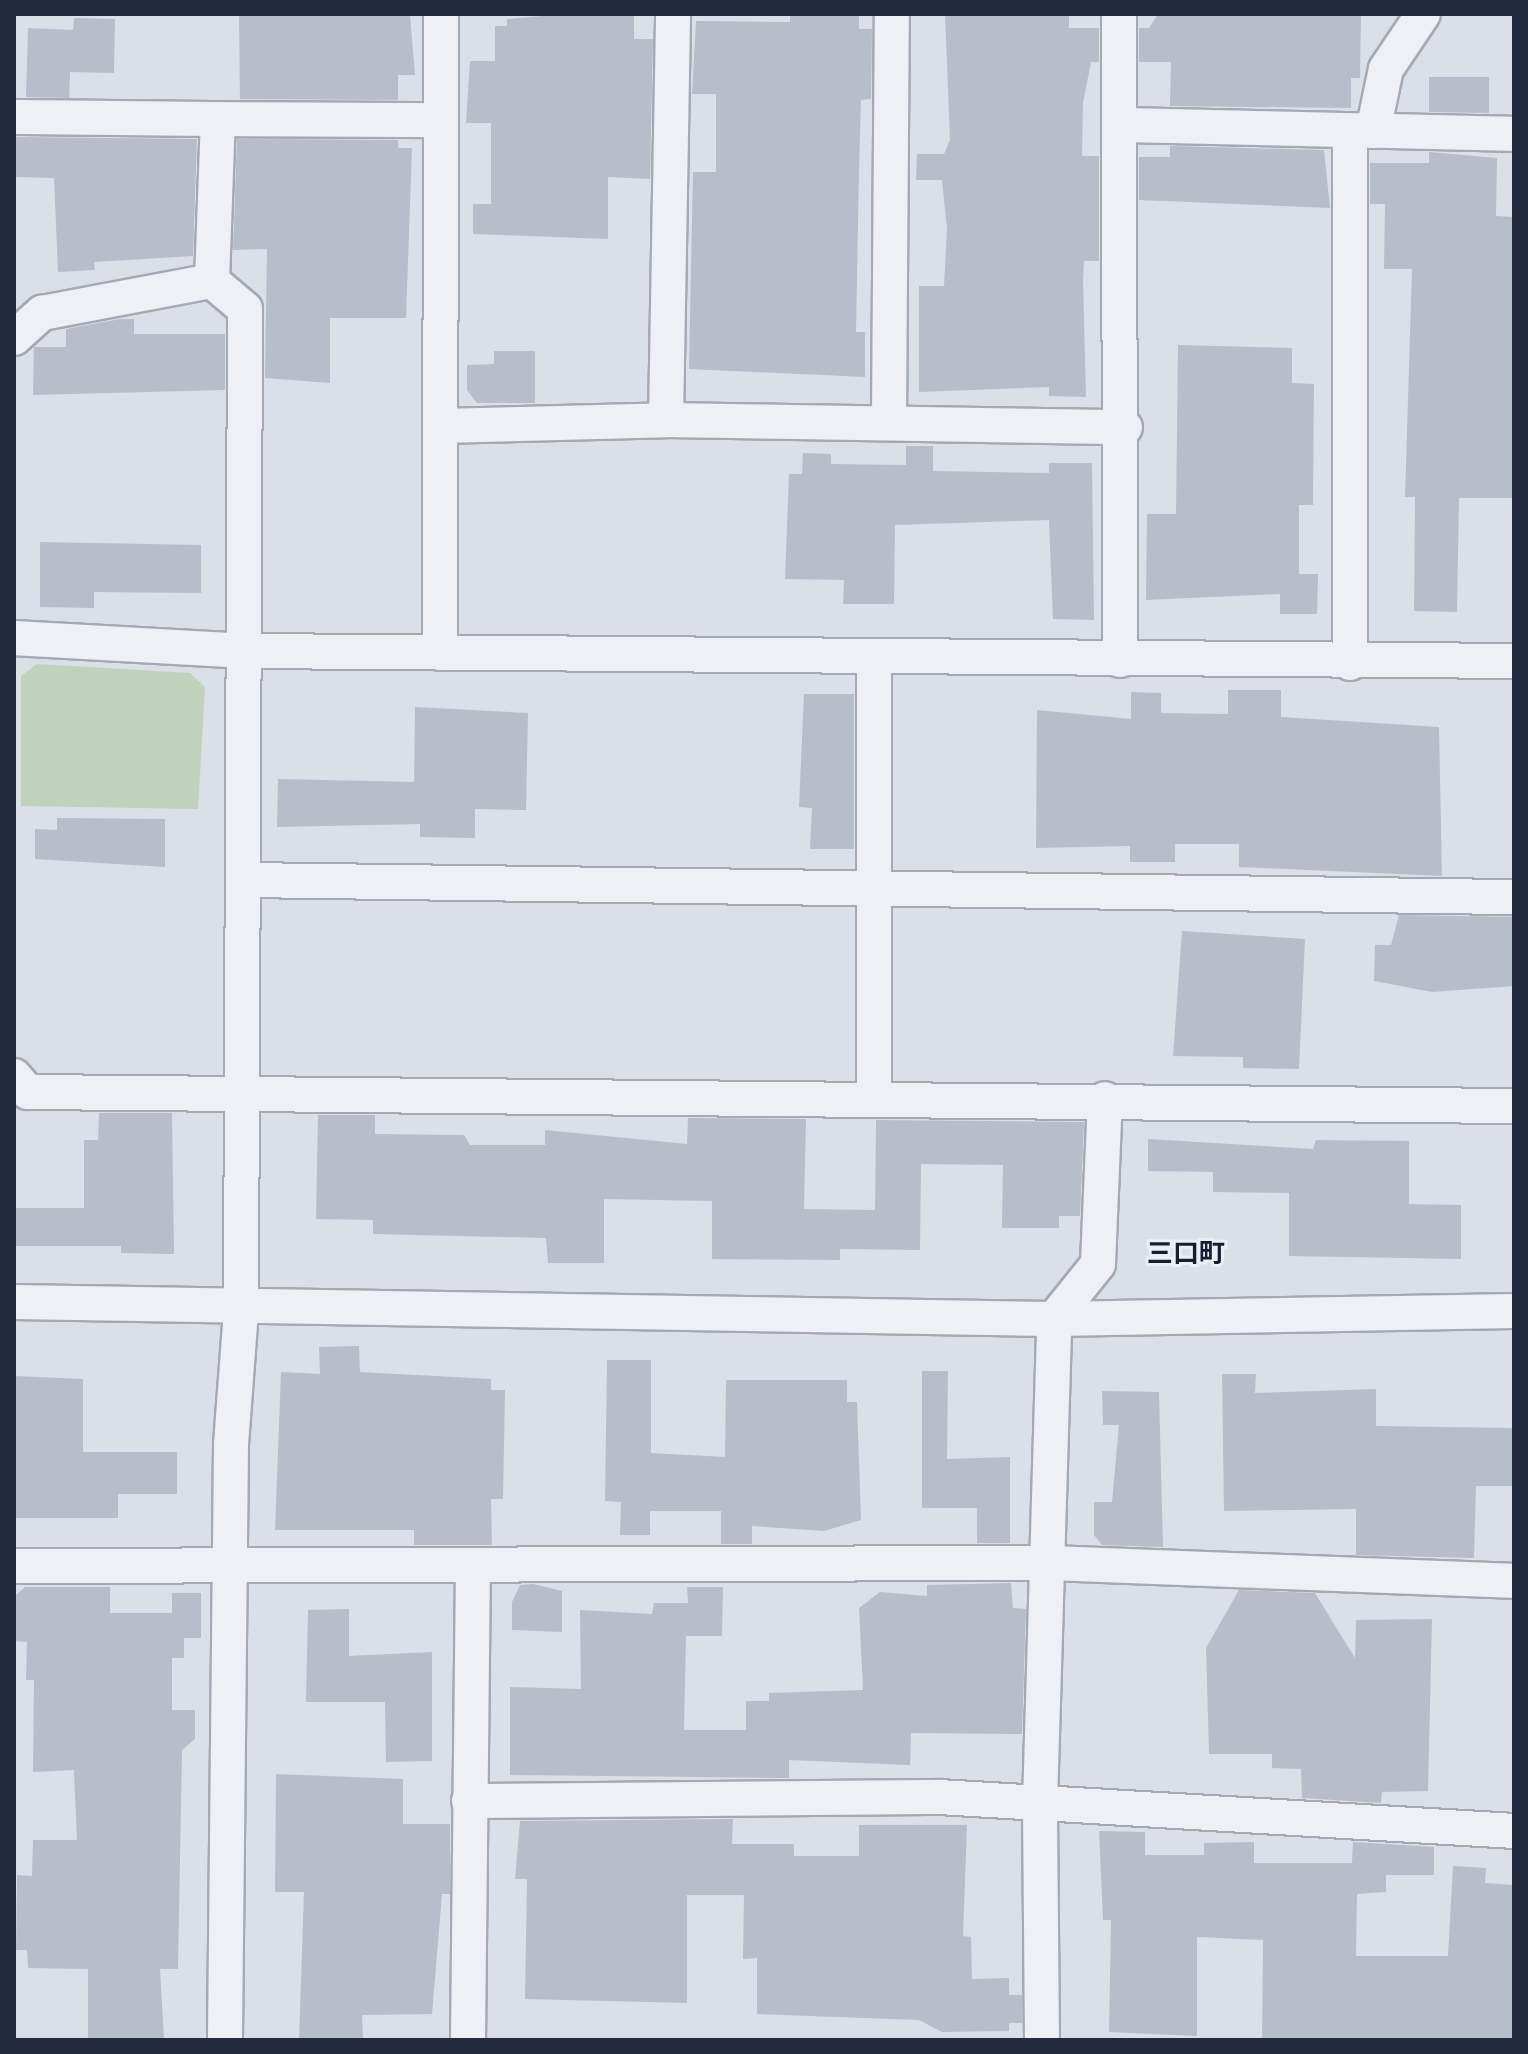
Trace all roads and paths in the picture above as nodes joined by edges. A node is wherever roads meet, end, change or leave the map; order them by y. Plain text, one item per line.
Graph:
1 (441, 14) edge
2 (673, 14) edge
3 (892, 14) edge
4 (1119, 14) edge
5 (1423, 14) edge
6 (14, 117) edge
7 (218, 119) junction
8 (441, 120) junction
9 (1120, 125) junction
10 (1362, 132) junction
11 (1514, 134) edge
12 (212, 281) junction
13 (14, 338) edge
14 (666, 420) junction
15 (889, 421) junction
16 (442, 426) junction
17 (1125, 427) junction
18 (14, 638) edge
19 (248, 651) junction
20 (440, 653) junction
21 (874, 658) junction
22 (1120, 660) junction
23 (1514, 661) edge
24 (1350, 663) junction
25 (244, 880) junction
26 (869, 886) junction
27 (1514, 897) edge
28 (14, 1076) edge
29 (242, 1091) junction
30 (874, 1095) junction
31 (1105, 1099) junction
32 (1514, 1106) edge
33 (14, 1302) edge
34 (241, 1311) junction
35 (1514, 1311) edge
36 (1054, 1319) junction
37 (1048, 1563) junction
38 (231, 1565) junction
39 (14, 1566) edge
40 (473, 1568) junction
41 (1514, 1581) edge
42 (469, 1801) junction
43 (1040, 1803) junction
44 (1514, 1831) edge
45 (225, 2040) edge
46 (468, 2040) edge
47 (1042, 2040) edge

1 - 8 street
2 - 14 street
3 - 15 street
4 - 9 street
5 - 10 street
6 - 7 street
7 - 8 street
7 - 12 street
8 - 16 street
9 - 10 street
9 - 17 street
10 - 11 street
10 - 24 street
12 - 13 street
12 - 19 street
14 - 15 street
14 - 16 street
15 - 17 street
16 - 20 street
17 - 22 street
18 - 19 street
19 - 20 street
19 - 25 street
20 - 21 street
21 - 22 street
21 - 26 street
22 - 24 street
23 - 24 street
25 - 26 street
25 - 29 street
26 - 27 street
26 - 30 street
28 - 29 street
29 - 30 street
29 - 34 street
30 - 31 street
31 - 32 street
31 - 36 street
33 - 34 street
34 - 36 street
34 - 38 street
35 - 36 street
36 - 37 street
37 - 40 street
37 - 41 street
37 - 43 street
38 - 39 street
38 - 40 street
38 - 45 street
40 - 42 street
42 - 43 street
42 - 46 street
43 - 44 street
43 - 47 street

